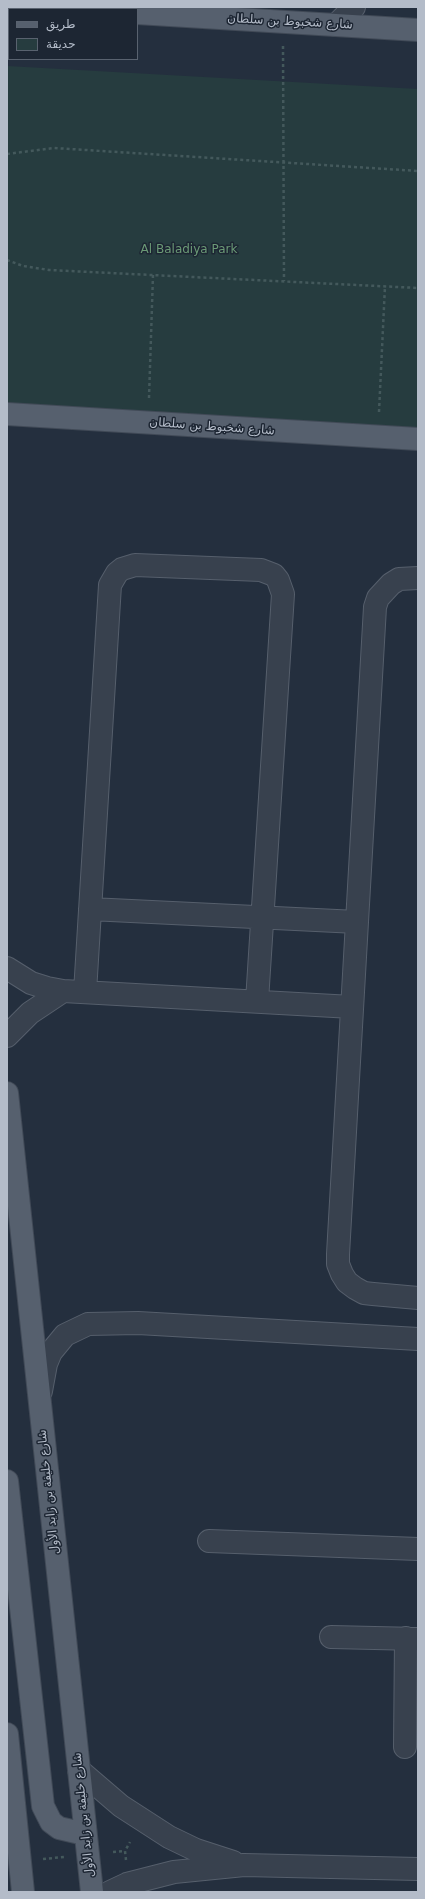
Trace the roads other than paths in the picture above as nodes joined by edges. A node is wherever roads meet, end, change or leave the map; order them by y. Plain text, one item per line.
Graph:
1 (36, 7) edge
2 (354, 7) edge
3 (53, 8) edge
4 (138, 13) edge
5 (336, 24) junction
6 (418, 30) edge
7 (7, 414) edge
8 (417, 439) edge
9 (418, 578) edge
10 (90, 909) junction
11 (263, 917) junction
12 (357, 922) junction
13 (7, 968) edge
14 (63, 991) junction
15 (85, 992) junction
16 (257, 1001) junction
17 (352, 1007) junction
18 (7, 1036) edge
19 (7, 1093) edge
20 (418, 1298) edge
21 (418, 1339) edge
22 (39, 1400) junction
23 (7, 1481) edge
24 (209, 1541) dead end
25 (418, 1549) edge
26 (331, 1637) dead end
27 (412, 1639) edge
28 (7, 1734) edge
29 (406, 1747) dead end
30 (8, 1760) edge
31 (79, 1770) junction
32 (85, 1829) junction
33 (244, 1865) junction
34 (418, 1868) edge
35 (118, 1888) edge
36 (23, 1892) edge
37 (92, 1892) edge

1 - 3 main road
2 - 5 lane
4 - 5 main road, شارع شخبوط بن سلطان
5 - 6 main road, شارع شخبوط بن سلطان
7 - 8 main road, شارع شخبوط بن سلطان
9 - 12 lane
10 - 11 lane
10 - 11 lane
10 - 15 lane
11 - 12 lane
11 - 16 lane
12 - 17 lane
13 - 14 lane
14 - 15 lane
14 - 18 lane
15 - 16 lane
16 - 17 lane
17 - 20 lane
19 - 22 main road, شارع خليفة بن زايد الأول
21 - 22 lane
22 - 31 main road, شارع خليفة بن زايد الأول
23 - 32 main road
24 - 25 lane
26 - 27 lane
27 - 29 lane
28 - 30 main road
30 - 36 main road
31 - 32 main road, شارع خليفة بن زايد الأول
31 - 33 lane
32 - 37 main road, شارع خليفة بن زايد الأول
33 - 34 lane
33 - 35 lane

